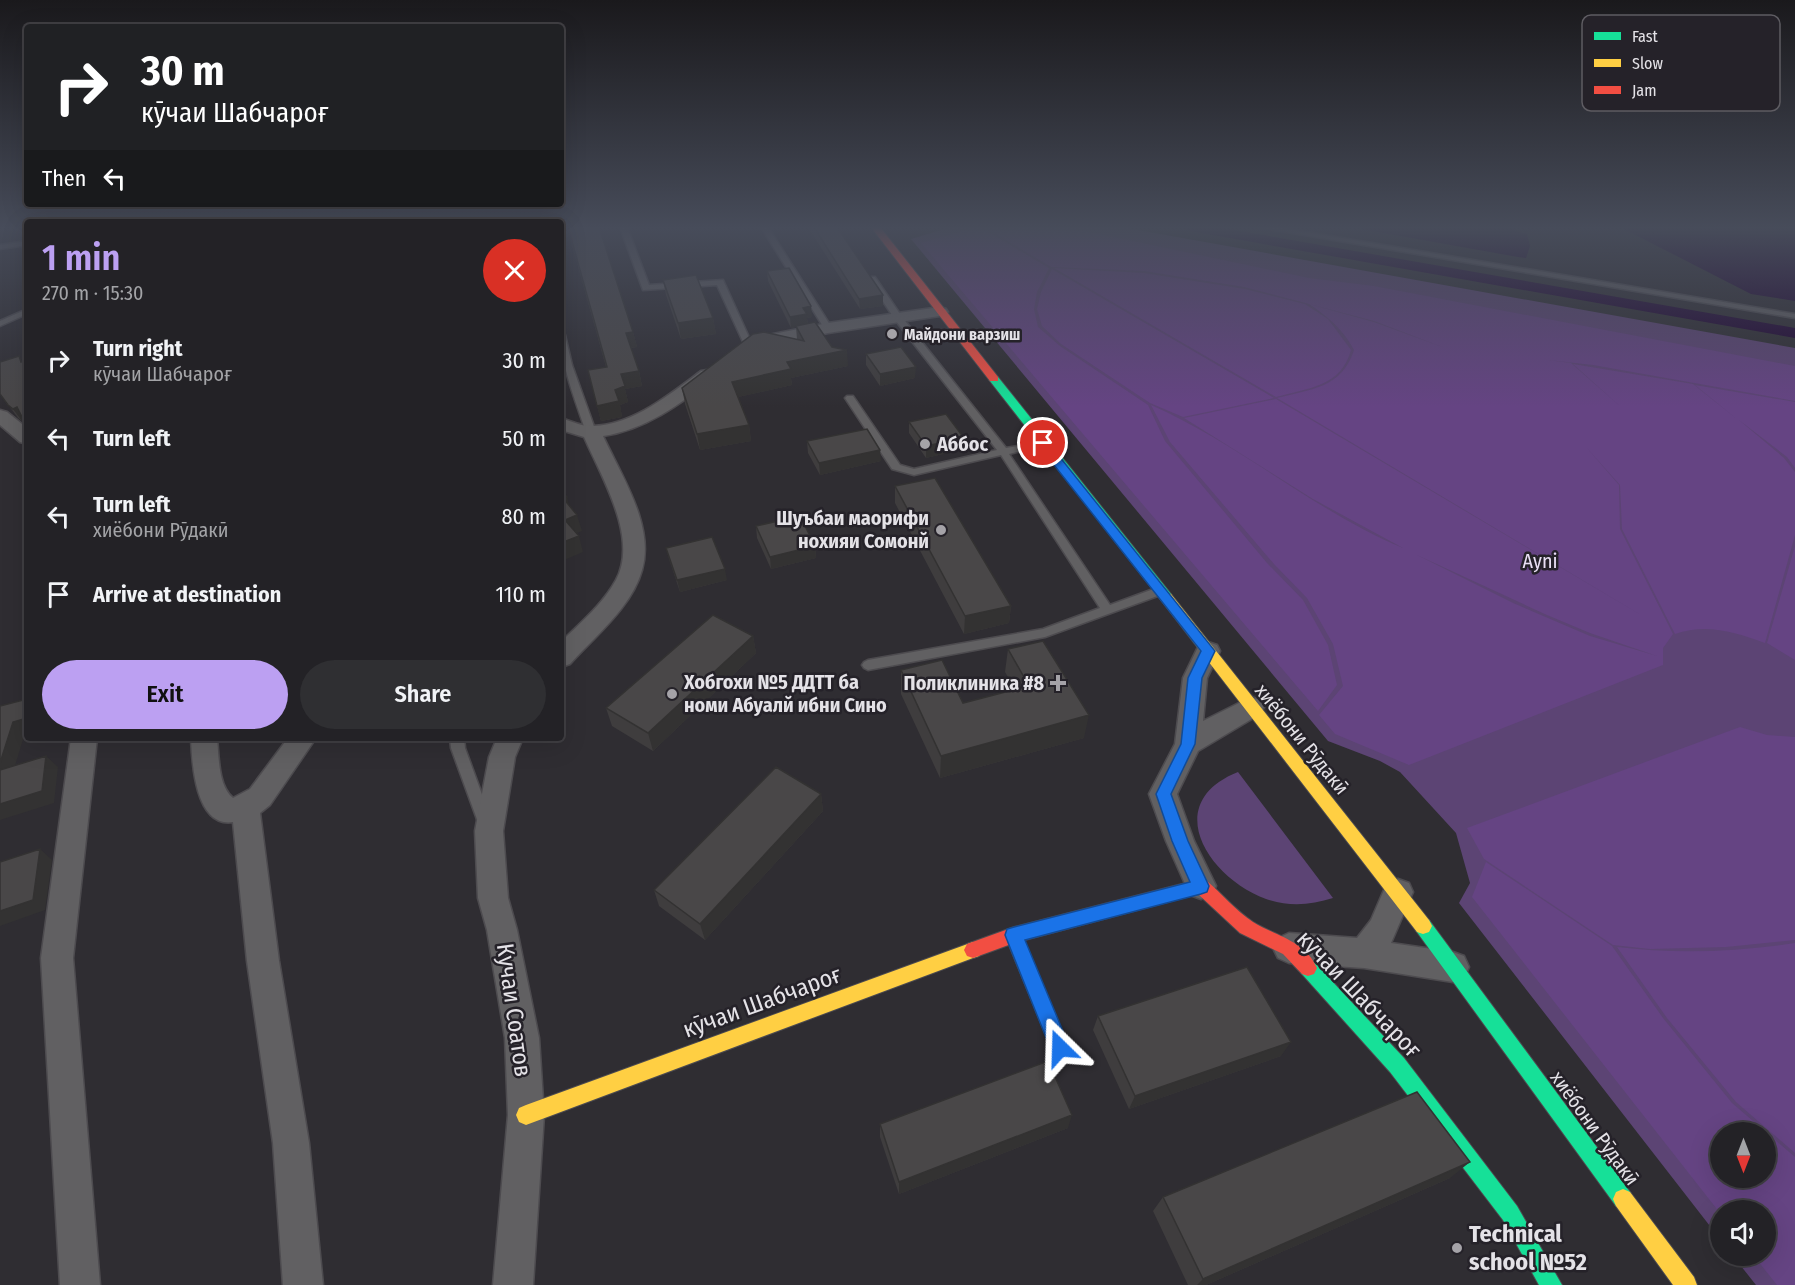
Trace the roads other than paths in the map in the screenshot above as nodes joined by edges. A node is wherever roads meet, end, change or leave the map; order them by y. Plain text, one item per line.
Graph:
1 (722, 287) edge
2 (802, 287) edge
3 (877, 287) edge
4 (921, 287) edge
5 (1620, 287) edge
6 (24, 312) edge
7 (940, 312) junction
8 (1795, 316) edge
9 (899, 319) junction
10 (0, 324) edge
11 (828, 328) junction
12 (564, 348) edge
13 (743, 348) joint
14 (720, 365) edge
15 (850, 398) dead end
16 (0, 416) edge
17 (564, 425) edge
18 (591, 432) junction
19 (24, 436) edge
20 (1043, 443) junction
21 (1004, 453) junction
22 (1159, 591) junction
23 (1107, 610) junction
24 (1208, 651) junction
25 (564, 655) edge
26 (868, 666) dead end
27 (1251, 707) junction
28 (84, 741) edge
29 (204, 741) edge
30 (301, 741) edge
31 (457, 741) edge
32 (509, 741) edge
33 (1188, 744) junction
34 (245, 808) junction
35 (489, 831) junction
36 (1201, 886) junction
37 (1398, 892) junction
38 (1014, 935) junction
39 (1289, 948) junction
40 (1364, 953) junction
41 (1453, 967) junction
42 (1060, 1048) dead end
43 (526, 1115) junction
44 (80, 1285) edge
45 (303, 1285) edge
46 (513, 1285) edge
47 (1551, 1285) edge
48 (1686, 1285) edge

1 - 13 lane
2 - 11 lane
3 - 9 lane
4 - 7 main road, хиёбони Рӯдакӣ
5 - 8 lane
6 - 10 lane
7 - 9 street
7 - 20 main road, хиёбони Рӯдакӣ
9 - 11 street
9 - 21 lane
11 - 13 street
12 - 18 lane
14 - 18 street
15 - 21 lane
16 - 19 street
17 - 18 street
18 - 25 street
20 - 21 lane
20 - 22 main road, хиёбони Рӯдакӣ
21 - 23 lane
22 - 23 lane
22 - 24 main road, хиёбони Рӯдакӣ
23 - 26 lane
24 - 27 main road, хиёбони Рӯдакӣ
24 - 33 street
27 - 33 street
27 - 37 main road, хиёбони Рӯдакӣ
28 - 44 street
29 - 34 street
30 - 34 street
31 - 35 lane
32 - 35 street, Кучаи Соатов
33 - 36 street
34 - 45 street
35 - 43 street, Кучаи Соатов
36 - 38 main road, кӯчаи Шабчароғ
36 - 39 main road, кӯчаи Шабчароғ
37 - 40 street
37 - 41 main road, хиёбони Рӯдакӣ
38 - 42 lane
38 - 43 main road, кӯчаи Шабчароғ
39 - 40 street
39 - 47 main road, кӯчаи Шабчароғ
40 - 41 street
41 - 48 main road, хиёбони Рӯдакӣ
43 - 46 street, Кучаи Соатов

